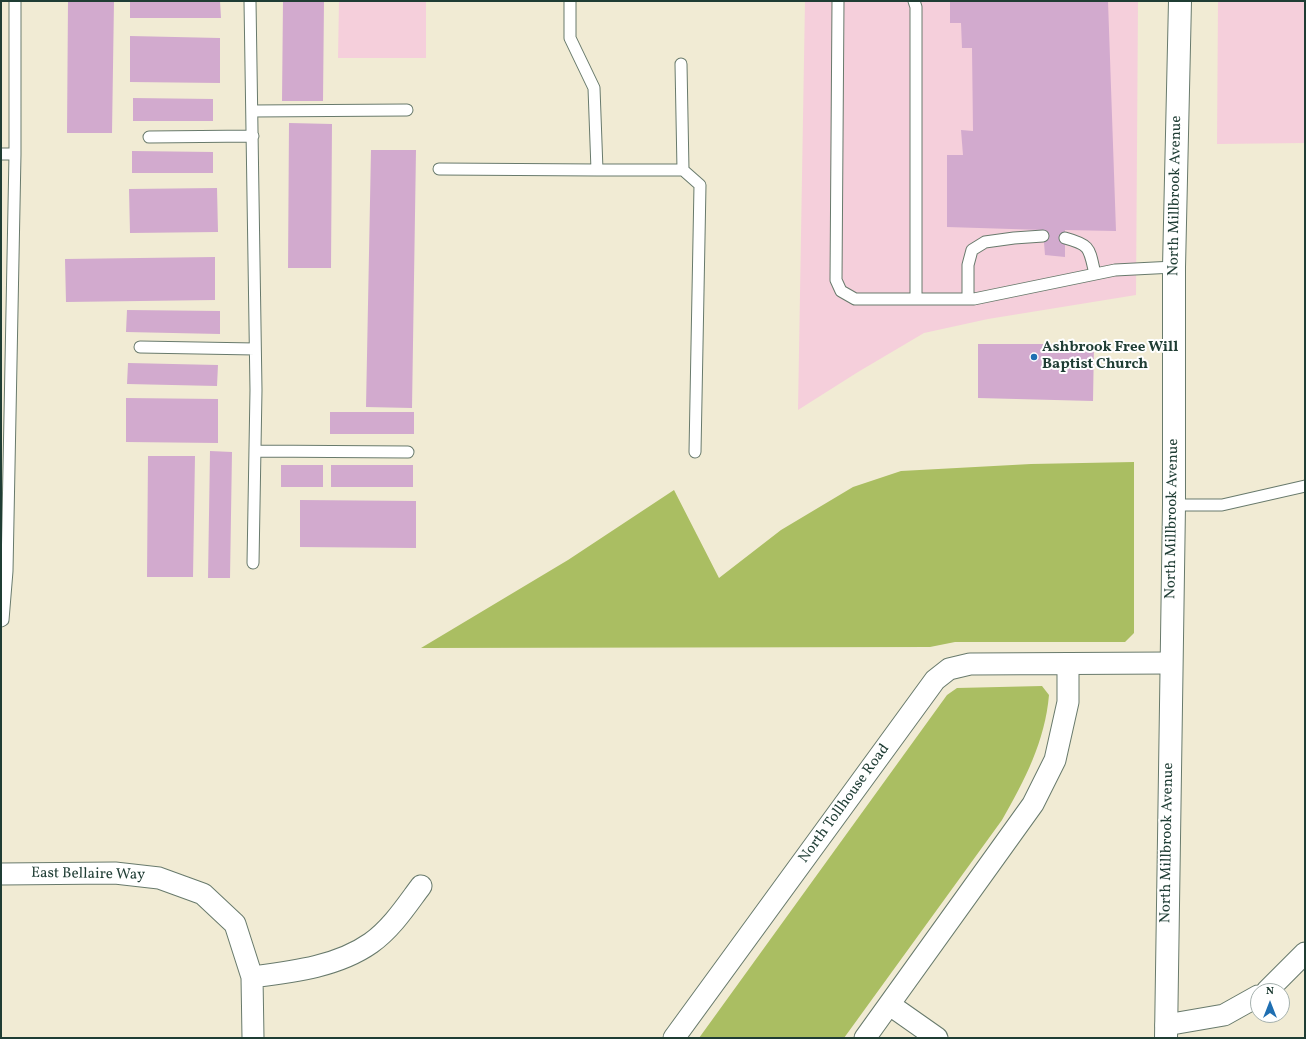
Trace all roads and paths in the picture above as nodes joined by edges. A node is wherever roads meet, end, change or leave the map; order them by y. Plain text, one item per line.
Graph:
1 (15, 1) edge
2 (250, 1) edge
3 (570, 1) edge
4 (838, 1) edge
5 (914, 1) edge
6 (1180, 1) edge
7 (681, 64) dead end
8 (408, 110) dead end
9 (252, 111) junction
10 (253, 136) junction
11 (149, 137) dead end
12 (1, 154) edge
13 (15, 154) junction
14 (439, 169) dead end
15 (597, 170) junction
16 (683, 170) junction
17 (1043, 236) dead end
18 (1065, 238) dead end
19 (1174, 267) junction
20 (1095, 274) junction
21 (968, 298) junction
22 (916, 299) junction
23 (140, 347) dead end
24 (255, 349) junction
25 (254, 451) junction
26 (408, 452) dead end
27 (695, 452) dead end
28 (1305, 486) edge
29 (1174, 505) junction
30 (4, 517) edge
31 (253, 563) dead end
32 (3, 588) edge
33 (1, 621) edge
34 (1170, 663) junction
35 (1068, 664) junction
36 (1, 874) edge
37 (421, 886) dead end
38 (1305, 954) edge
39 (252, 977) junction
40 (1275, 983) edge
41 (1250, 1000) edge
42 (890, 1005) junction
43 (1166, 1031) edge
44 (254, 1038) edge
45 (674, 1038) edge
46 (865, 1038) edge
47 (937, 1038) edge

1 - 13 lane
2 - 9 lane
3 - 15 lane
4 - 22 lane
5 - 22 lane
6 - 19 street, North Millbrook Avenue
7 - 16 lane
8 - 9 lane
9 - 10 lane
10 - 11 lane
10 - 24 lane
12 - 13 lane
13 - 30 lane
14 - 15 lane
15 - 16 lane
16 - 27 lane
17 - 21 lane
18 - 20 lane
19 - 20 lane
19 - 29 street, North Millbrook Avenue
20 - 21 lane
21 - 22 lane
23 - 24 lane
24 - 25 lane
25 - 26 lane
25 - 31 lane
28 - 29 lane
29 - 34 street, North Millbrook Avenue
30 - 32 lane
32 - 33 lane
34 - 35 street, North Tollhouse Road
34 - 43 street, North Millbrook Avenue
35 - 42 street
35 - 45 street, North Tollhouse Road
36 - 39 street, East Bellaire Way
37 - 39 street
38 - 40 street
39 - 44 street, East Bellaire Way
41 - 43 street
42 - 46 street
42 - 47 street

